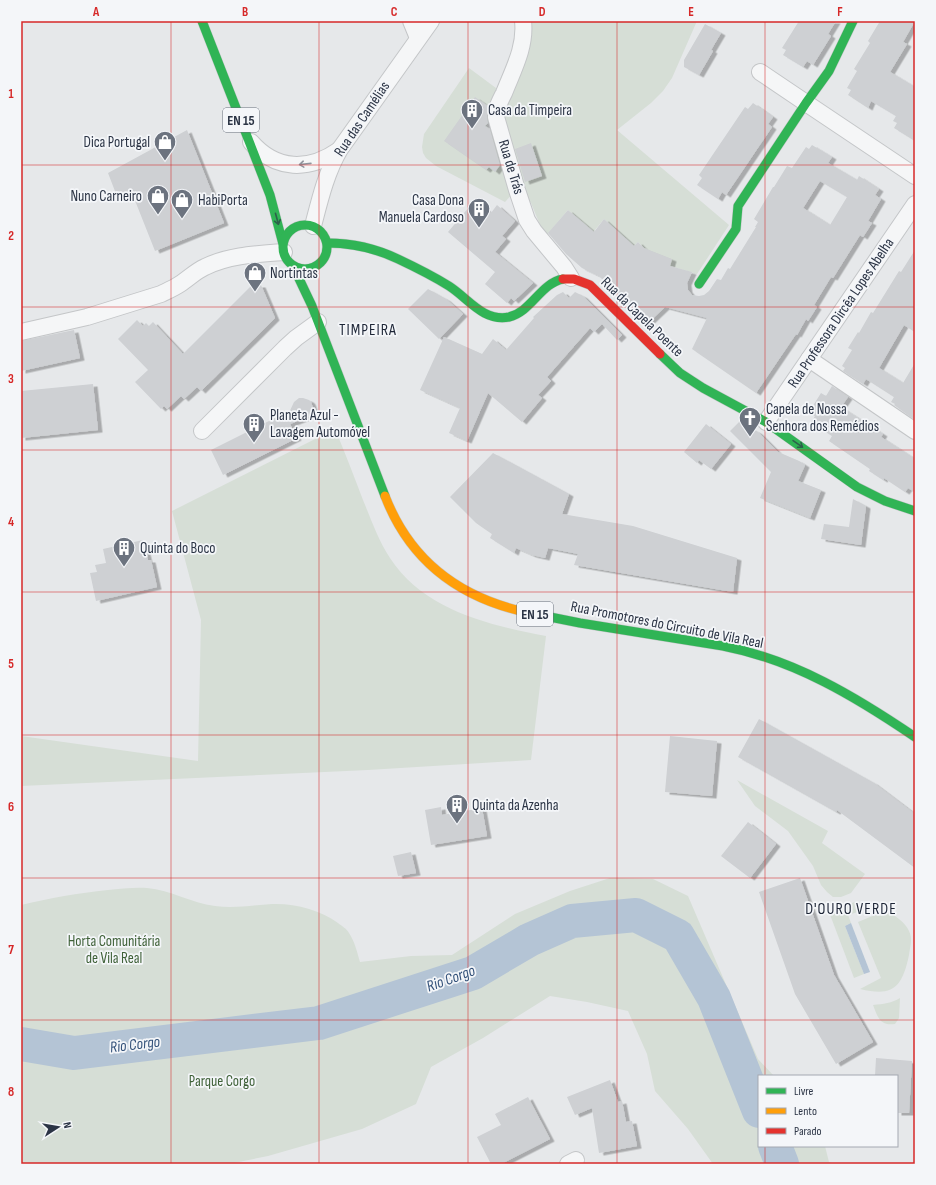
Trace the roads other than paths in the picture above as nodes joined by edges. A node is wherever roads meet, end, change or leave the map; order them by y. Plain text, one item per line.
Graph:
1 (202, 21) edge
2 (411, 21) edge
3 (431, 21) edge
4 (522, 21) edge
5 (853, 21) edge
6 (418, 38) junction
7 (760, 72) dead end
8 (806, 103) junction
9 (248, 139) junction
10 (340, 149) junction
11 (915, 176) edge
12 (270, 195) junction
13 (915, 204) edge
14 (284, 210) dead end
15 (302, 224) junction
16 (327, 242) junction
17 (283, 248) junction
18 (293, 266) junction
19 (571, 278) junction
20 (700, 284) dead end
21 (313, 290) dead end
22 (312, 306) junction
23 (318, 322) junction
24 (21, 332) edge
25 (809, 359) junction
26 (766, 422) junction
27 (202, 431) dead end
28 (915, 431) edge
29 (915, 511) edge
30 (915, 737) edge

1 - 9 main road, EN 15
2 - 6 street
3 - 6 street, Rua das Camélias
4 - 19 street, Rua de Trás
5 - 8 main road
6 - 10 street, Rua das Camélias
7 - 8 street
8 - 11 street
8 - 20 main road
10 -> 9 street
9 - 12 main road, EN 15
10 - 15 street, Rua das Camélias
12 - 14 main road, EN 15
12 -> 17 main road, EN 15
13 - 25 street, Rua Professora Dircêa Lopes Abelha
15 - 16 main road
15 - 17 main road
16 - 18 main road
16 - 19 main road
17 - 18 main road, EN 15
17 - 24 street
18 - 22 main road, EN 15
19 - 26 main road, Rua da Capela Poente
21 - 22 main road, EN 15
22 - 23 main road, Rua Promotores do Circuito de Vila Real / EN 15
23 - 27 street
23 - 30 main road, Rua Promotores do Circuito de Vila Real / EN 15
25 - 26 street, Rua Professora Dircêa Lopes Abelha
25 - 28 street
26 -> 29 main road, Rua da Capela Poente

